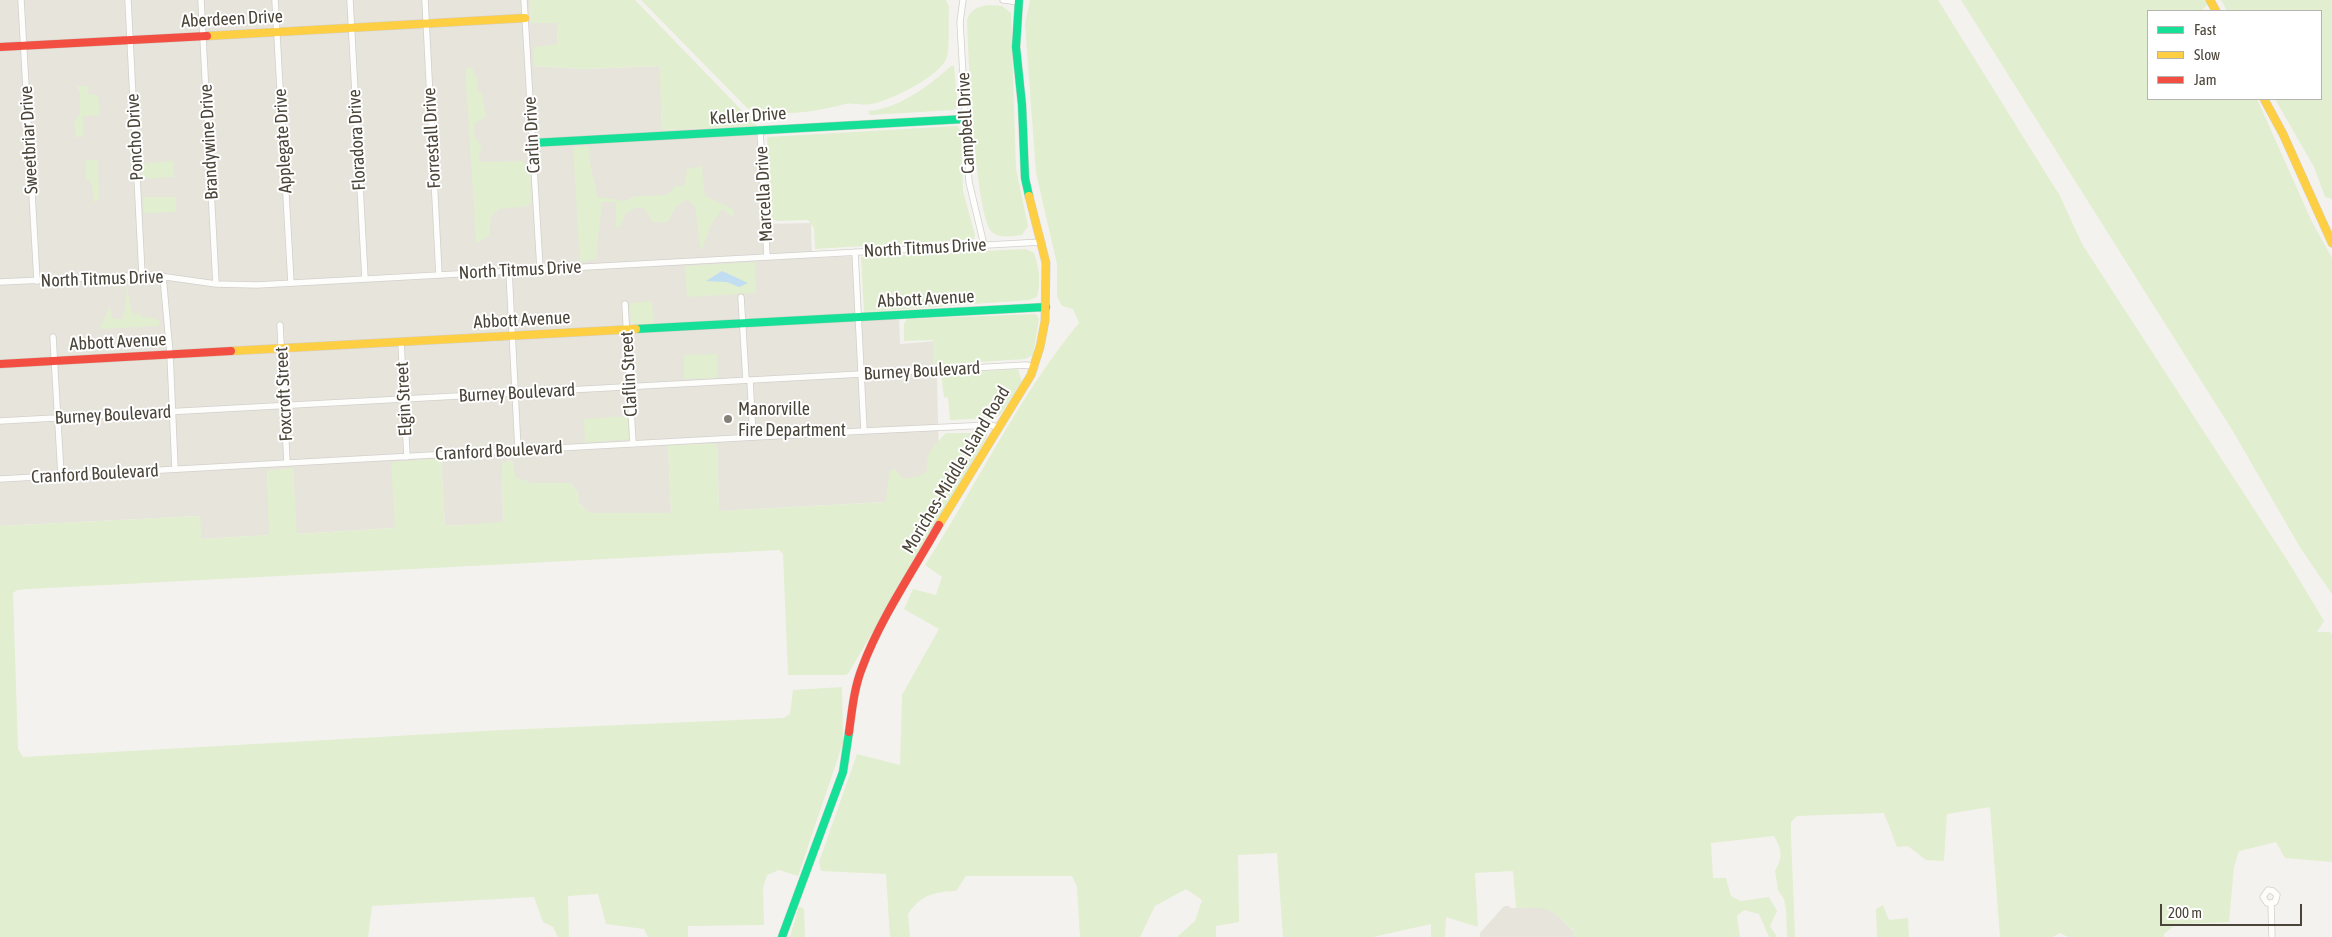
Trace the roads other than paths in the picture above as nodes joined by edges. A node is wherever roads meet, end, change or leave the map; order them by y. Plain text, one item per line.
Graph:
1 (21, 0) edge
2 (128, 0) edge
3 (201, 0) edge
4 (275, 0) edge
5 (350, 0) edge
6 (425, 0) edge
7 (524, 0) edge
8 (963, 0) edge
9 (1003, 0) edge
10 (1019, 1) edge
11 (525, 18) junction
12 (426, 23) junction
13 (351, 27) junction
14 (277, 31) junction
15 (203, 35) junction
16 (130, 39) junction
17 (24, 45) junction
18 (0, 47) edge
19 (2265, 100) edge
20 (965, 120) junction
21 (760, 130) junction
22 (532, 143) junction
23 (1042, 242) junction
24 (2332, 243) edge
25 (984, 245) junction
26 (855, 252) junction
27 (767, 257) junction
28 (540, 269) junction
29 (509, 271) junction
30 (142, 275) junction
31 (439, 275) junction
32 (164, 276) junction
33 (364, 279) junction
34 (37, 281) junction
35 (0, 282) edge
36 (291, 282) junction
37 (216, 284) junction
38 (741, 297) dead end
39 (625, 304) dead end
40 (1046, 307) junction
41 (858, 318) junction
42 (743, 323) junction
43 (280, 324) dead end
44 (627, 330) junction
45 (512, 336) junction
46 (53, 337) dead end
47 (401, 342) junction
48 (281, 348) junction
49 (170, 354) junction
50 (54, 360) junction
51 (0, 364) edge
52 (1035, 367) junction
53 (860, 374) junction
54 (748, 380) junction
55 (631, 386) junction
56 (515, 392) junction
57 (404, 399) junction
58 (285, 406) junction
59 (172, 412) junction
60 (57, 418) junction
61 (0, 421) edge
62 (998, 427) junction
63 (864, 432) junction
64 (753, 437) junction
65 (633, 444) junction
66 (518, 450) junction
67 (407, 457) junction
68 (287, 463) junction
69 (175, 469) junction
70 (61, 475) junction
71 (0, 478) edge
72 (2271, 904) dead end
73 (782, 937) edge
74 (2272, 937) edge

1 - 17 street, Sweetbriar Drive
2 - 16 street, Poncho Drive
3 - 15 street, Brandywine Drive
4 - 14 street, Applegate Drive
5 - 13 street, Floradora Drive
6 - 12 street, Forrestall Drive
7 - 11 street, Carlin Drive
8 - 20 street, Campbell Drive
9 - 10 street
10 - 23 street, Moriches-Middle Island Road
11 - 12 street, Aberdeen Drive
11 - 22 street, Carlin Drive
12 - 13 street, Aberdeen Drive
12 - 31 street, Forrestall Drive
13 - 14 street, Aberdeen Drive
13 - 33 street, Floradora Drive
14 - 15 street, Aberdeen Drive
14 - 36 street, Applegate Drive
15 - 16 street, Aberdeen Drive
15 - 37 street, Brandywine Drive
16 - 17 street, Aberdeen Drive
16 - 30 street, Poncho Drive
17 - 18 street, Aberdeen Drive
17 - 34 street, Sweetbriar Drive
19 - 24 street
20 - 21 street, Keller Drive
20 - 25 street, Campbell Drive
21 - 22 street, Keller Drive
21 - 27 street, Marcella Drive
22 - 28 street, Carlin Drive
23 - 25 street, North Titmus Drive
23 - 40 street, Moriches-Middle Island Road
25 - 26 street, North Titmus Drive
26 - 27 street, North Titmus Drive
26 - 41 street
27 - 28 street, North Titmus Drive
28 - 29 street, North Titmus Drive
29 - 31 street, North Titmus Drive
29 - 45 street
30 - 32 street, North Titmus Drive
30 - 34 street, North Titmus Drive
31 - 33 street, North Titmus Drive
32 - 37 street, North Titmus Drive
32 - 49 street
33 - 36 street, North Titmus Drive
34 - 35 street, North Titmus Drive
36 - 37 street, North Titmus Drive
38 - 42 street
39 - 44 street, Claflin Street
40 - 41 street, Abbott Avenue
40 - 52 street, Moriches-Middle Island Road
41 - 42 street, Abbott Avenue
41 - 53 street
42 - 44 street, Abbott Avenue
42 - 54 street
43 - 48 street, Foxcroft Street
44 - 45 street, Abbott Avenue
44 - 55 street, Claflin Street
45 - 47 street, Abbott Avenue
45 - 56 street
46 - 50 street
47 - 48 street, Abbott Avenue
47 - 57 street, Elgin Street
48 - 49 street, Abbott Avenue
48 - 58 street, Foxcroft Street
49 - 50 street, Abbott Avenue
49 - 59 street
50 - 51 street, Abbott Avenue
50 - 60 street
52 - 53 street, Burney Boulevard
52 - 62 street, Moriches-Middle Island Road
53 - 54 street, Burney Boulevard
53 - 63 street
54 - 55 street, Burney Boulevard
54 - 64 street
55 - 56 street, Burney Boulevard
55 - 65 street, Claflin Street
56 - 57 street, Burney Boulevard
56 - 66 street
57 - 58 street, Burney Boulevard
57 - 67 street, Elgin Street
58 - 59 street, Burney Boulevard
58 - 68 street, Foxcroft Street
59 - 60 street, Burney Boulevard
59 - 69 street
60 - 61 street, Burney Boulevard
60 - 70 street
62 - 63 street, Cranford Boulevard
62 - 73 street, Moriches-Middle Island Road
63 - 64 street, Cranford Boulevard
64 - 65 street, Cranford Boulevard
65 - 66 street, Cranford Boulevard
66 - 67 street, Cranford Boulevard
67 - 68 street, Cranford Boulevard
68 - 69 street, Cranford Boulevard
69 - 70 street, Cranford Boulevard
70 - 71 street, Cranford Boulevard
72 - 74 street

